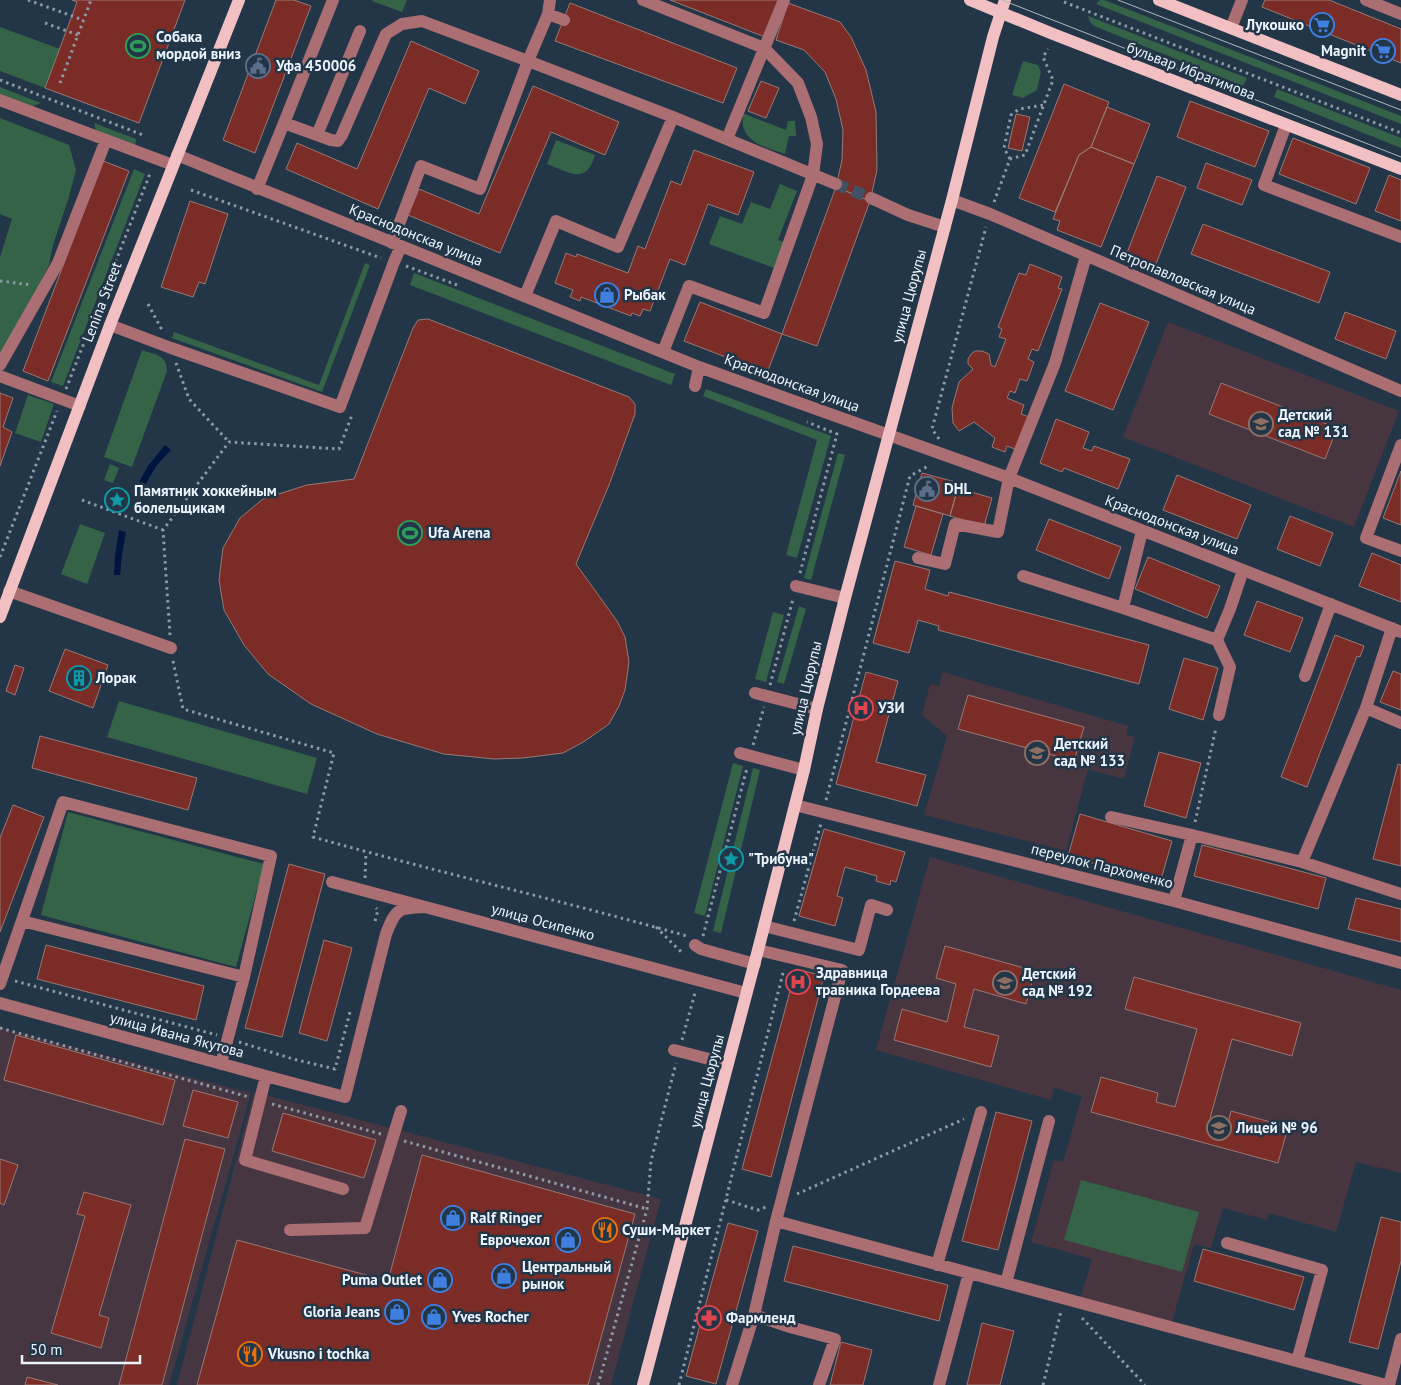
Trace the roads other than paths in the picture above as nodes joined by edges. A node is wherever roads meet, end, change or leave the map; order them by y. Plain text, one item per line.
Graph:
1 (238, 0) edge
2 (550, 0) edge
3 (643, 0) edge
4 (784, 0) edge
5 (970, 0) edge
6 (1159, 0) edge
7 (1242, 0) edge
8 (1366, 0) edge
9 (328, 2) edge
10 (1003, 6) edge
11 (548, 14) junction
12 (1401, 14) edge
13 (564, 20) dead end
14 (1231, 28) junction
15 (360, 31) dead end
16 (764, 48) junction
17 (528, 61) junction
18 (1401, 95) edge
19 (0, 100) edge
20 (673, 116) junction
21 (284, 123) junction
22 (1286, 125) junction
23 (317, 135) junction
24 (727, 139) junction
25 (106, 140) junction
26 (175, 160) junction
27 (1401, 169) edge
28 (813, 175) junction
29 (836, 184) tunnel mouth
30 (257, 188) junction
31 (870, 198) tunnel mouth
32 (952, 200) junction
33 (945, 227) junction
34 (1401, 237) edge
35 (396, 245) junction
36 (1086, 256) junction
37 (525, 296) junction
38 (110, 326) junction
39 (663, 352) junction
40 (0, 365) edge
41 (699, 367) junction
42 (0, 376) edge
43 (695, 386) dead end
44 (1401, 391) edge
45 (80, 406) junction
46 (888, 435) junction
47 (1401, 445) edge
48 (1009, 478) junction
49 (1142, 531) junction
50 (1401, 551) edge
51 (918, 558) dead end
52 (1243, 570) junction
53 (1023, 576) dead end
54 (796, 586) road end
55 (10, 591) junction
56 (845, 598) junction
57 (1331, 604) junction
58 (1123, 608) junction
59 (0, 617) edge
60 (1397, 630) edge
61 (1216, 640) junction
62 (170, 648) road end
63 (1305, 676) dead end
64 (761, 695) road end
65 (1366, 708) junction
66 (817, 709) junction
67 (1219, 715) road end
68 (1401, 723) edge
69 (745, 755) road end
70 (804, 770) junction
71 (795, 805) junction
72 (1111, 817) dead end
73 (1192, 835) junction
74 (1302, 862) junction
75 (332, 882) dead end
76 (1401, 894) edge
77 (1174, 901) junction
78 (425, 907) junction
79 (887, 910) dead end
80 (22, 921) junction
81 (764, 926) junction
82 (699, 945) road end
83 (758, 950) junction
84 (1401, 963) edge
85 (754, 964) junction
86 (244, 977) junction
87 (1, 981) edge
88 (746, 993) junction
89 (0, 1003) edge
90 (676, 1050) road end
91 (221, 1064) junction
92 (728, 1064) junction
93 (266, 1076) junction
94 (401, 1111) dead end
95 (981, 1112) road end
96 (1049, 1121) dead end
97 (343, 1189) dead end
98 (776, 1222) junction
99 (290, 1230) dead end
100 (1227, 1243) dead end
101 (937, 1265) junction
102 (969, 1273) junction
103 (1006, 1283) junction
104 (754, 1315) junction
105 (1401, 1338) edge
106 (1297, 1361) junction
107 (643, 1385) edge
108 (732, 1385) edge
109 (819, 1385) edge
110 (939, 1385) edge
111 (1388, 1385) edge

1 - 26 main road, Lenina Street
2 - 11 street
3 - 16 street
4 - 16 street
5 - 10 main road, бульвар Ибрагимова
6 - 14 main road
7 - 14 street
8 - 12 street
9 - 21 street
10 - 22 main road, бульвар Ибрагимова
10 - 32 main road, улица Цюрупы
11 - 13 street
11 - 17 street
14 - 18 main road
15 - 23 street
16 - 24 street
16 - 28 street
17 - 20 street
17 - 23 street
17 - 35 street
19 - 25 street, Краснодонская улица
20 - 24 street
20 - 37 street
21 - 23 street
21 - 30 street
22 - 27 main road, бульвар Ибрагимова
22 - 34 street
24 - 28 street
25 - 26 street, Краснодонская улица
25 - 40 street
26 - 30 street, Краснодонская улица
26 - 38 main road, Lenina Street
28 - 29 street
28 - 39 street
30 - 35 street, Краснодонская улица
31 - 33 street
32 - 33 main road, улица Цюрупы
32 - 36 street, Петропавловская улица
33 - 46 main road, улица Цюрупы
35 - 37 street, Краснодонская улица
35 - 38 street
36 - 44 street, Петропавловская улица
36 - 48 street
37 - 39 street, Краснодонская улица
38 - 45 main road, Lenina Street
39 - 41 street, Краснодонская улица
41 - 43 street
41 - 46 street, Краснодонская улица
42 - 45 street
45 - 55 main road, Lenina Street
46 - 48 street, Краснодонская улица
46 - 56 main road, улица Цюрупы
47 - 50 street
48 - 49 street, Краснодонская улица
48 - 51 street
49 - 52 street, Краснодонская улица
49 - 58 street
52 - 57 street, Краснодонская улица
52 - 61 street
53 - 58 street
54 - 56 street
55 - 59 main road, Lenina Street
55 - 62 street
56 - 66 main road, улица Цюрупы
57 - 60 street, Краснодонская улица
57 - 63 street
58 - 61 street
60 - 65 street
61 - 67 street
64 - 66 street
65 - 68 street
65 - 74 street
66 - 70 main road, улица Цюрупы
69 - 70 street
70 - 71 main road, улица Цюрупы
71 - 77 street, переулок Пархоменко
71 - 81 main road, улица Цюрупы
72 - 73 street
73 - 74 street
73 - 77 street
74 - 76 street
75 - 78 street, улица Осипенко
77 - 84 street, переулок Пархоменко
78 - 88 street, улица Осипенко
78 - 93 street, улица Ивана Якутова
79 - 81 street
80 - 86 street
80 - 86 street
80 - 87 street
81 - 83 main road, улица Цюрупы
82 - 85 street
83 - 85 main road, улица Цюрупы
83 - 98 street
85 - 88 main road, улица Цюрупы
86 - 91 street
88 - 92 main road, улица Цюрупы
89 - 91 street, улица Ивана Якутова
90 - 92 street
91 - 93 street, улица Ивана Якутова
92 - 107 main road, улица Цюрупы
93 - 97 street
94 - 99 street
95 - 101 street
96 - 103 street
98 - 101 street
98 - 104 street
100 - 106 street
101 - 102 street
102 - 103 street
102 - 110 street
103 - 106 street
104 - 108 street
104 - 109 street
105 - 111 street
106 - 111 street

